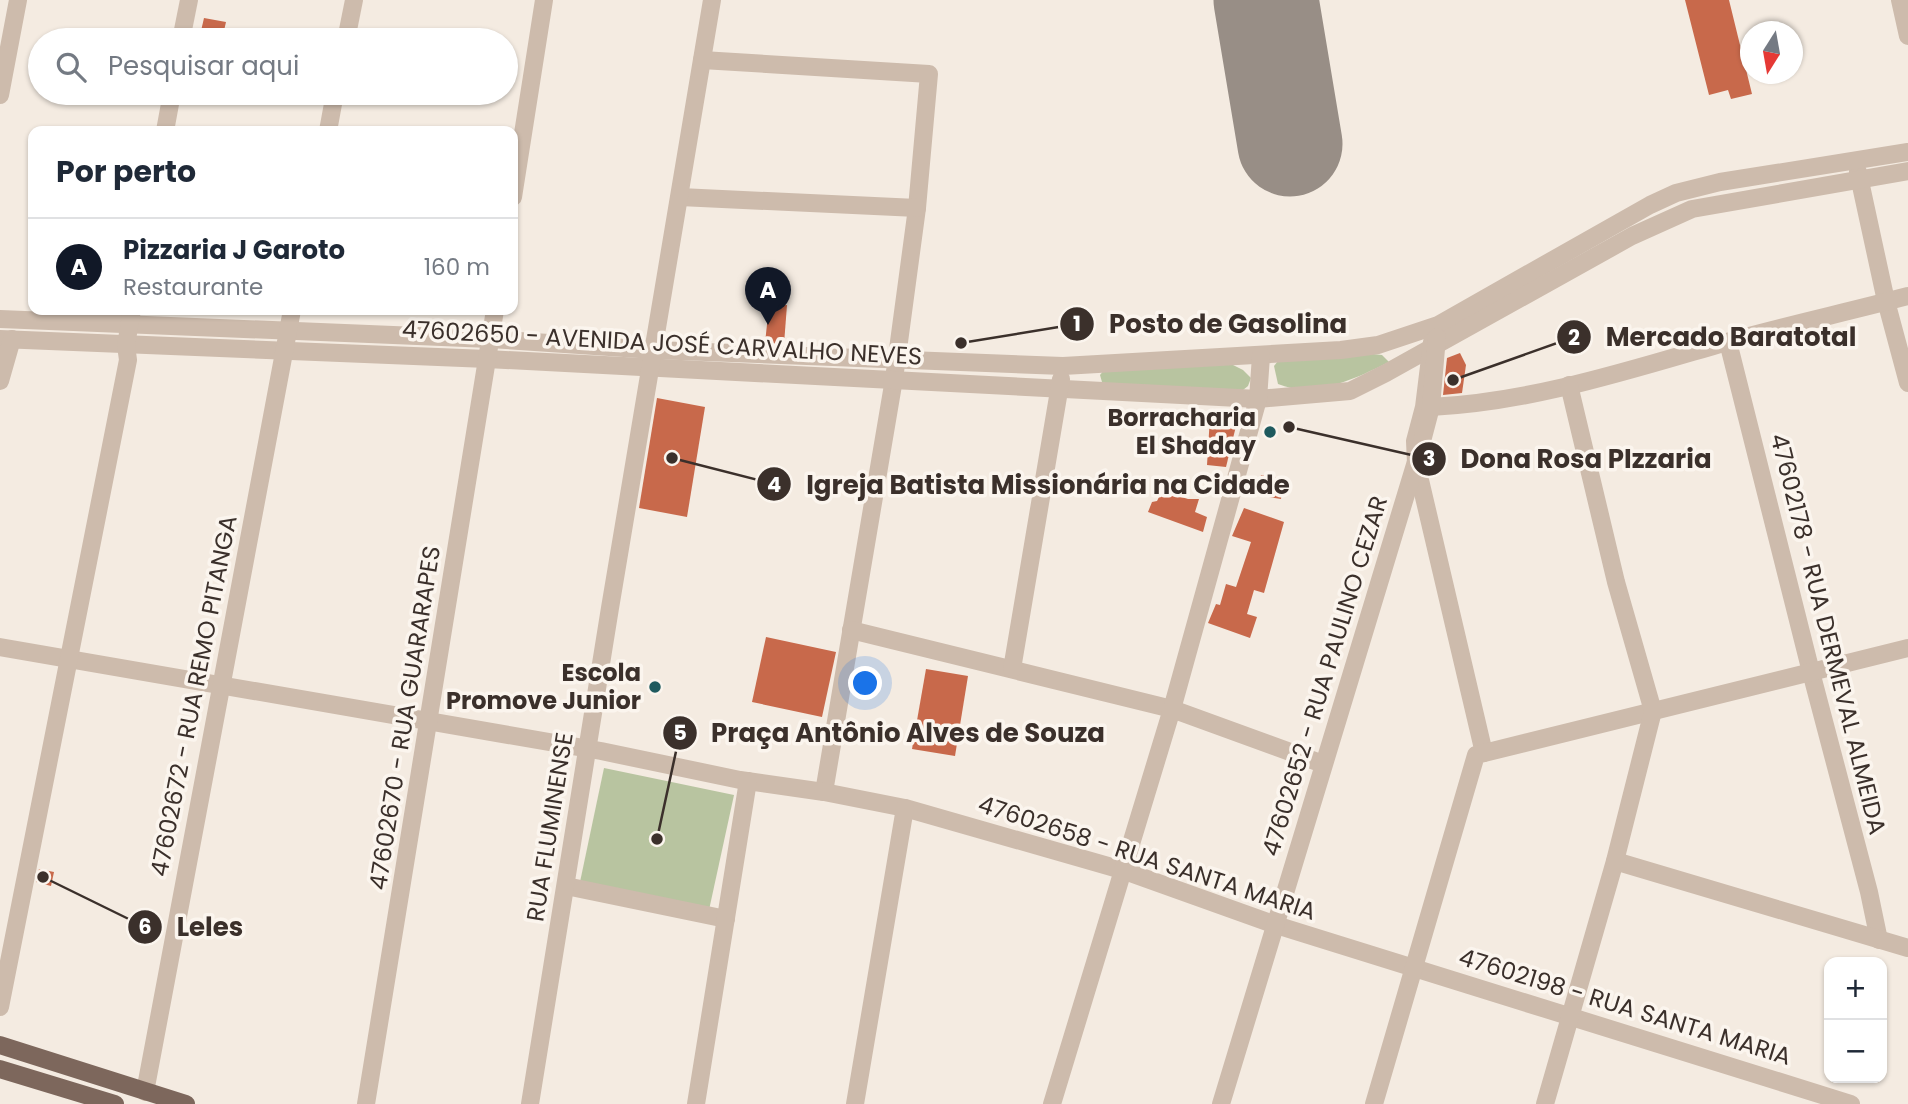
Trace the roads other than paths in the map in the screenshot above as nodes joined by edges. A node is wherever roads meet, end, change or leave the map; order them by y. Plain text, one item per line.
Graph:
1 (18, 0) edge
2 (189, 0) edge
3 (354, 0) edge
4 (544, 0) edge
5 (712, 0) edge
6 (1900, 0) edge
7 (183, 28) edge
8 (348, 28) edge
9 (1908, 36) edge
10 (702, 60) junction
11 (0, 95) edge
12 (169, 105) edge
13 (333, 105) edge
14 (165, 126) edge
15 (329, 126) edge
16 (1908, 152) edge
17 (1856, 161) junction
18 (518, 165) edge
19 (1908, 171) edge
20 (1860, 181) junction
21 (1720, 182) junction
22 (680, 197) junction
23 (1725, 203) junction
24 (916, 208) junction
25 (1908, 296) edge
26 (1886, 301) junction
27 (291, 315) edge
28 (494, 315) edge
29 (130, 318) edge
30 (0, 319) edge
31 (58, 322) junction
32 (1438, 324) junction
33 (6, 339) edge
34 (490, 340) junction
35 (55, 341) junction
36 (286, 341) junction
37 (1728, 342) junction
38 (126, 345) junction
39 (1433, 347) junction
40 (814, 355) junction
41 (1261, 356) junction
42 (487, 359) junction
43 (653, 359) junction
44 (897, 360) junction
45 (1063, 366) junction
46 (811, 375) junction
47 (894, 379) junction
48 (0, 381) edge
49 (1908, 383) edge
50 (1569, 385) junction
51 (1059, 388) junction
52 (1258, 399) junction
53 (1431, 407) junction
54 (1421, 445) junction
55 (1416, 463) junction
56 (851, 630) junction
57 (0, 647) edge
58 (1908, 648) edge
59 (63, 659) junction
60 (1012, 669) junction
61 (1811, 672) junction
62 (220, 686) junction
63 (1172, 709) junction
64 (1653, 711) junction
65 (430, 720) junction
66 (588, 749) junction
67 (1485, 752) junction
68 (1323, 764) junction
69 (748, 781) junction
70 (824, 792) junction
71 (905, 808) junction
72 (1615, 861) junction
73 (1122, 870) junction
74 (566, 886) junction
75 (726, 919) junction
76 (1276, 925) junction
77 (1879, 940) junction
78 (1908, 948) edge
79 (0, 954) edge
80 (1419, 969) junction
81 (0, 1007) edge
82 (1569, 1016) junction
83 (0, 1045) edge
84 (0, 1069) edge
85 (145, 1092) junction
86 (700, 1103) edge
87 (115, 1104) edge
88 (186, 1104) edge
89 (366, 1104) edge
90 (530, 1104) edge
91 (855, 1104) edge
92 (1052, 1104) edge
93 (1221, 1104) edge
94 (1374, 1104) edge
95 (1385, 1104) edge
96 (1545, 1104) edge
97 (1851, 1104) edge

1 - 11 street
2 - 7 street
3 - 8 street
4 - 18 street
5 - 10 street, RUA FLUMINENSE
6 - 9 street
10 - 22 street, RUA FLUMINENSE
10 - 24 street
12 - 14 street
13 - 15 street
16 - 17 street
17 - 20 street
17 - 21 street
19 - 20 street, 47602650 - AVENIDA JOSÉ CARVALHO NEVES
20 - 23 street, 47602650 - AVENIDA JOSÉ CARVALHO NEVES
20 - 26 street
21 - 23 street
21 - 32 street
22 - 24 street
22 - 43 street, RUA FLUMINENSE
23 - 39 street, 47602650 - AVENIDA JOSÉ CARVALHO NEVES
24 - 44 street
25 - 26 street
26 - 37 street
26 - 49 street
27 - 36 street, 47602672 - RUA REMO PITANGA
28 - 34 street, 47602670 - RUA GUARARAPES
29 - 31 street
29 - 36 street
29 - 38 street
30 - 31 street
31 - 35 street
32 - 39 street, 47602652 - RUA PAULINO CEZAR
32 - 41 street
33 - 35 street, 47602650 - AVENIDA JOSÉ CARVALHO NEVES
33 - 48 street
34 - 36 street
34 - 42 street, 47602670 - RUA GUARARAPES
34 - 43 street
35 - 38 street, 47602650 - AVENIDA JOSÉ CARVALHO NEVES
36 - 38 street, 47602650 - AVENIDA JOSÉ CARVALHO NEVES
36 - 42 street, 47602650 - AVENIDA JOSÉ CARVALHO NEVES
36 - 62 street, 47602672 - RUA REMO PITANGA
37 - 50 street
37 - 61 street, 47602178 - RUA DERMEVAL ALMEIDA
38 - 59 street
39 - 52 street, 47602650 - AVENIDA JOSÉ CARVALHO NEVES
39 - 53 street, 47602652 - RUA PAULINO CEZAR
39 - 55 street, 47602652 - RUA PAULINO CEZAR
40 - 43 street
40 - 44 street
40 - 46 street
41 - 45 street
41 - 52 street
42 - 43 street, 47602650 - AVENIDA JOSÉ CARVALHO NEVES
42 - 65 street, 47602670 - RUA GUARARAPES
43 - 46 street, 47602650 - AVENIDA JOSÉ CARVALHO NEVES
43 - 66 street, RUA FLUMINENSE
44 - 45 street
44 - 47 street
45 - 51 street
46 - 47 street, 47602650 - AVENIDA JOSÉ CARVALHO NEVES
47 - 51 street, 47602650 - AVENIDA JOSÉ CARVALHO NEVES
47 - 56 street
50 - 53 street
50 - 64 street
51 - 52 street, 47602650 - AVENIDA JOSÉ CARVALHO NEVES
51 - 60 street
52 - 63 street
53 - 54 street, 47602652 - RUA PAULINO CEZAR
54 - 55 street, 47602652 - RUA PAULINO CEZAR
54 - 67 street
55 - 67 street
55 - 68 street, 47602652 - RUA PAULINO CEZAR
56 - 60 street
56 - 70 street
57 - 59 street, 47602658 - RUA SANTA MARIA
58 - 61 street
59 - 62 street, 47602658 - RUA SANTA MARIA
59 - 79 street
59 - 81 street
60 - 63 street
61 - 64 street
61 - 77 street, 47602178 - RUA DERMEVAL ALMEIDA
62 - 65 street, 47602658 - RUA SANTA MARIA
62 - 85 street, 47602672 - RUA REMO PITANGA
63 - 68 street
63 - 73 street
64 - 67 street
64 - 72 street
65 - 66 street, 47602658 - RUA SANTA MARIA
65 - 89 street, 47602670 - RUA GUARARAPES
66 - 69 street, 47602658 - RUA SANTA MARIA
66 - 74 street, RUA FLUMINENSE
67 - 80 street
68 - 76 street, 47602652 - RUA PAULINO CEZAR
69 - 70 street, 47602658 - RUA SANTA MARIA
69 - 75 street
70 - 71 street, 47602658 - RUA SANTA MARIA
71 - 73 street, 47602658 - RUA SANTA MARIA
71 - 91 street
72 - 77 street
72 - 82 street
73 - 76 street, 47602658 - RUA SANTA MARIA
73 - 92 street
74 - 75 street
74 - 90 street, RUA FLUMINENSE
75 - 86 street
76 - 80 street, 47602658 - RUA SANTA MARIA
76 - 93 street, 47602652 - RUA PAULINO CEZAR
77 - 78 street
80 - 82 street, 47602198 - RUA SANTA MARIA
80 - 94 street
80 - 95 street
82 - 96 street
82 - 97 street, 47602198 - RUA SANTA MARIA
83 - 85 main road
84 - 87 main road
85 - 88 main road

